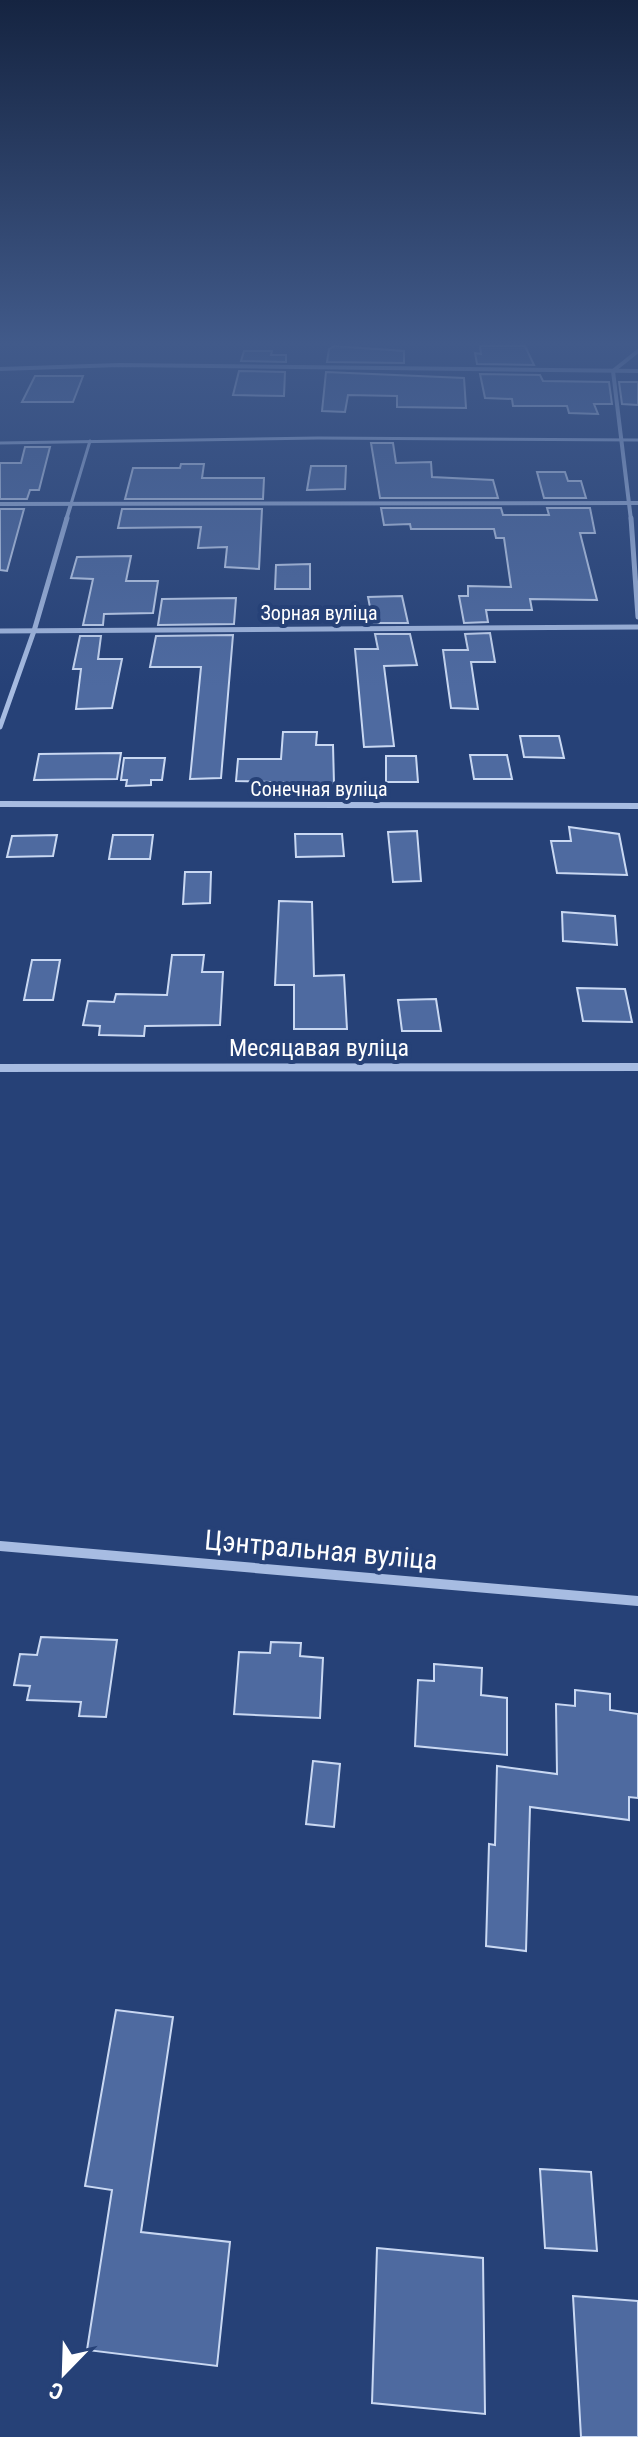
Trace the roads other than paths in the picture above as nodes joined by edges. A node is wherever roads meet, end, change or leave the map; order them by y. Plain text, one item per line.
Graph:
1 (84, 460) edge
2 (625, 460) edge
3 (630, 503) junction
4 (638, 503) edge
5 (0, 504) edge
6 (71, 504) junction
7 (638, 617) edge
8 (638, 627) edge
9 (0, 631) edge
10 (34, 631) junction
11 (0, 727) edge
12 (0, 804) edge
13 (638, 806) edge
14 (638, 1067) edge
15 (0, 1068) edge
16 (0, 1546) edge
17 (638, 1601) edge

1 - 6 lane
2 - 3 street
3 - 4 street
3 - 6 street
3 - 7 street
5 - 6 street
6 - 10 street
8 - 10 street, Зорная вуліца
9 - 10 street, Зорная вуліца
10 - 11 street
12 - 13 street, Сонечная вуліца
14 - 15 street, Месяцавая вуліца
16 - 17 street, Цэнтральная вуліца

